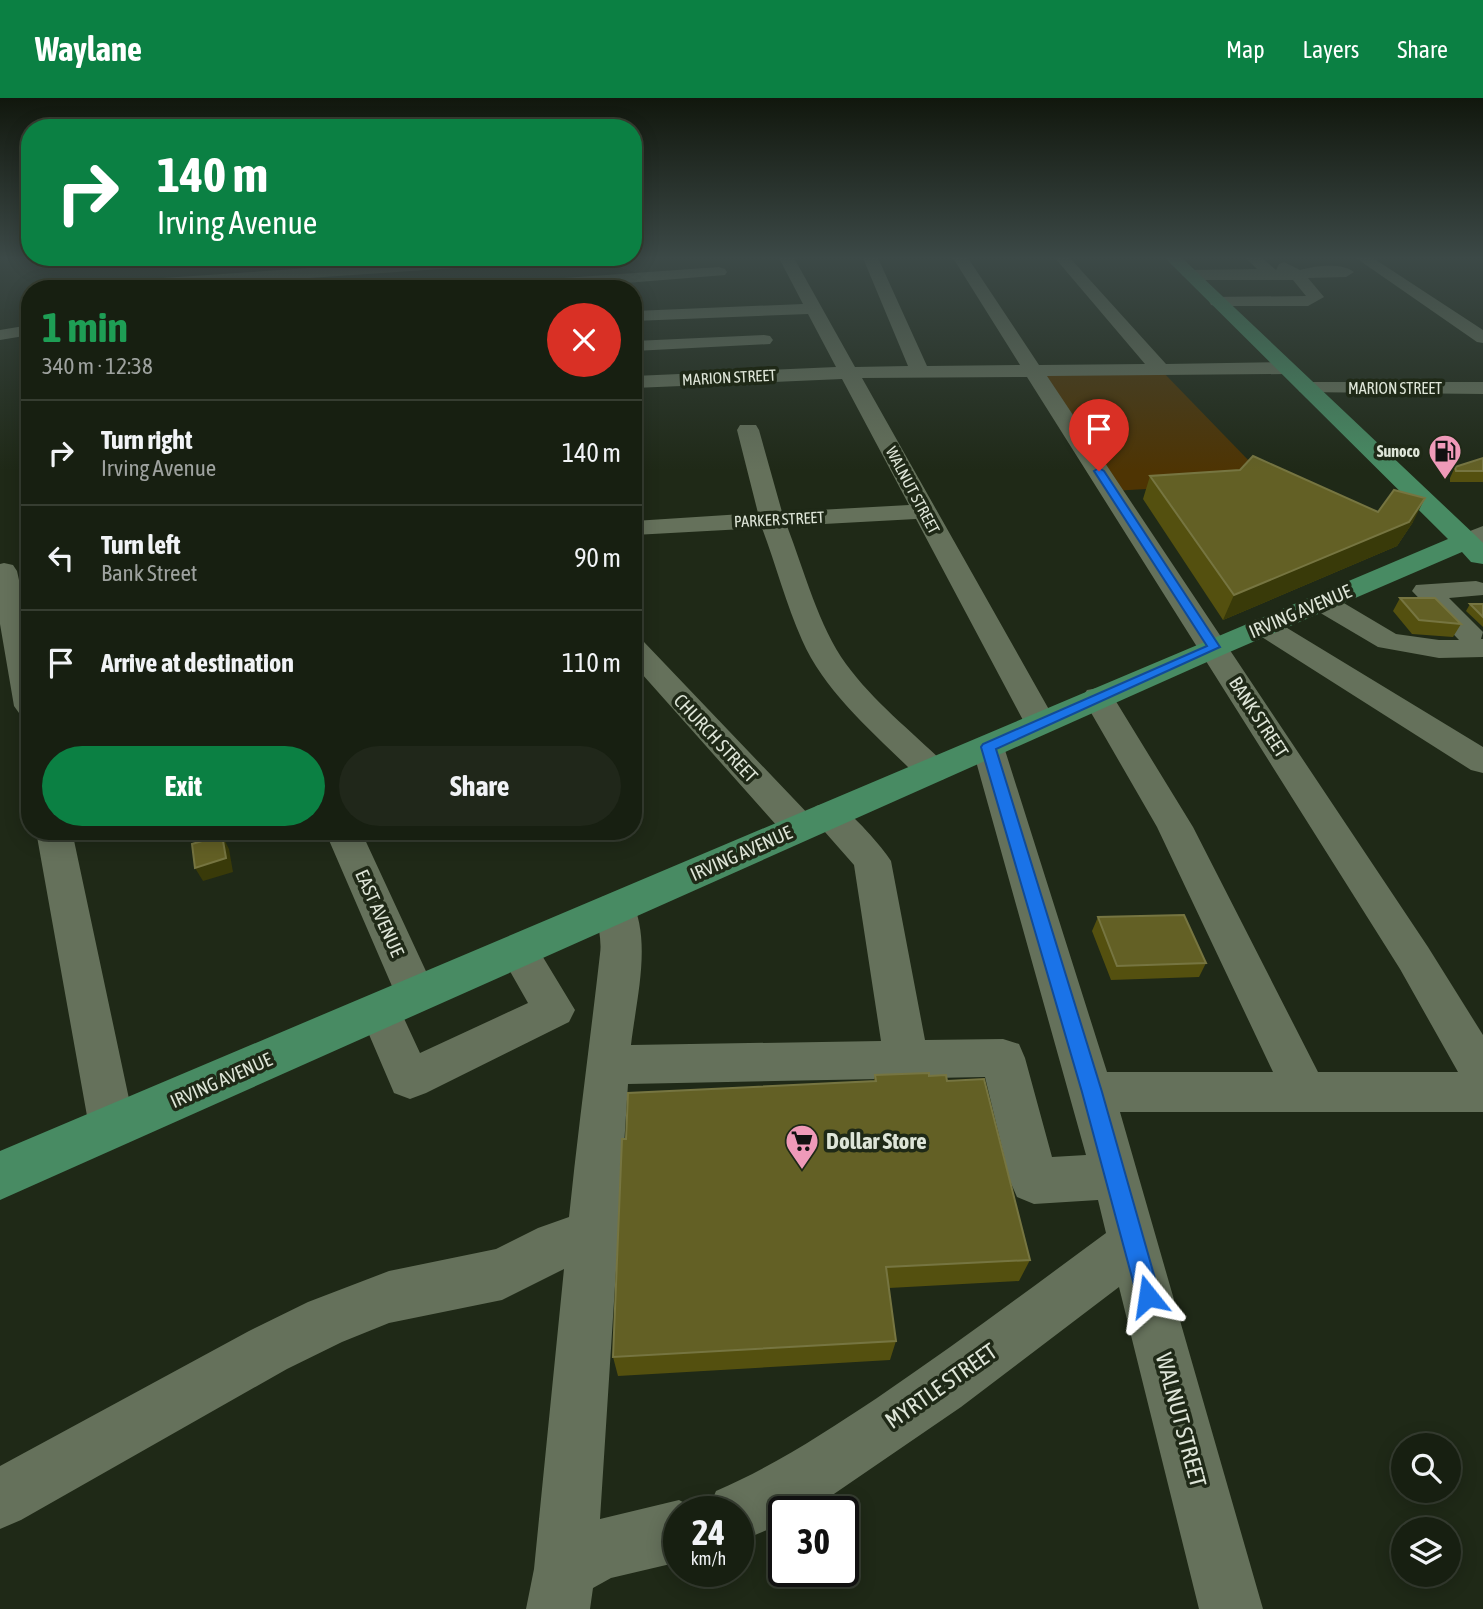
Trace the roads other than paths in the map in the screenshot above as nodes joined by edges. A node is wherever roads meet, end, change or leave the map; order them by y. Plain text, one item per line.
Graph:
1 (825, 329) edge
2 (901, 329) edge
3 (1006, 329) edge
4 (1124, 329) edge
5 (1245, 329) edge
6 (21, 332) edge
7 (0, 335) edge
8 (764, 340) dead end
9 (642, 346) edge
10 (1286, 368) junction
11 (1161, 370) junction
12 (920, 371) junction
13 (1034, 371) junction
14 (849, 372) junction
15 (642, 382) edge
16 (1307, 388) junction
17 (1483, 388) edge
18 (748, 430) dead end
19 (924, 511) junction
20 (772, 520) junction
21 (642, 527) edge
22 (1477, 544) edge
23 (11, 570) edge
24 (1390, 573) junction
25 (1426, 591) junction
26 (1481, 591) edge
27 (1322, 602) junction
28 (1264, 626) junction
29 (21, 642) edge
30 (1214, 647) junction
31 (1483, 647) edge
32 (642, 656) edge
33 (1098, 697) junction
34 (1040, 722) junction
35 (988, 747) junction
36 (1483, 762) edge
37 (932, 771) junction
38 (813, 821) junction
39 (56, 840) edge
40 (346, 840) edge
41 (616, 907) junction
42 (518, 950) junction
43 (398, 1003) junction
44 (906, 1059) junction
45 (607, 1065) junction
46 (1483, 1074) edge
47 (1092, 1092) junction
48 (1305, 1092) junction
49 (1483, 1092) edge
50 (112, 1127) junction
51 (0, 1176) edge
52 (1116, 1176) junction
53 (593, 1235) junction
54 (1135, 1244) junction
55 (0, 1499) edge
56 (754, 1504) edge
57 (663, 1535) edge
58 (561, 1589) edge
59 (1231, 1609) edge

1 - 14 street, WALNUT STREET
2 - 12 street
3 - 13 street, BANK STREET
4 - 11 street
5 - 10 main road
6 - 7 street
8 - 9 street
10 - 11 street, MARION STREET
10 - 16 main road
11 - 13 street, MARION STREET
12 - 13 street, MARION STREET
12 - 14 street, MARION STREET
13 - 30 street, BANK STREET
14 - 15 street, MARION STREET
14 - 19 street, WALNUT STREET
16 - 17 street, MARION STREET
16 - 22 main road
18 - 20 street
19 - 20 street, PARKER STREET
19 - 34 street, WALNUT STREET
20 - 21 street, PARKER STREET
20 - 37 street
22 - 24 main road, IRVING AVENUE
23 - 29 street
24 - 25 street
24 - 27 main road, IRVING AVENUE
25 - 26 street
25 - 31 street
27 - 28 main road, IRVING AVENUE
27 - 31 street
28 - 30 main road, IRVING AVENUE
28 - 36 street
30 - 33 main road, IRVING AVENUE
30 - 46 street, BANK STREET
32 - 38 street, CHURCH STREET
33 - 34 main road, IRVING AVENUE
33 - 48 street
34 - 35 main road, IRVING AVENUE
35 - 37 main road, IRVING AVENUE
35 - 47 street, WALNUT STREET
37 - 38 main road, IRVING AVENUE
38 - 41 main road, IRVING AVENUE
38 - 44 street, CHURCH STREET
39 - 50 street
40 - 43 street, EAST AVENUE
41 - 42 main road, IRVING AVENUE
41 - 45 street
42 - 43 main road, IRVING AVENUE
42 - 43 street, EAST AVENUE
43 - 50 main road, IRVING AVENUE
44 - 45 street
44 - 52 street
45 - 53 street
47 - 48 street
47 - 52 street, WALNUT STREET
48 - 49 street
50 - 51 main road, IRVING AVENUE
52 - 54 street, WALNUT STREET
53 - 55 street
53 - 58 street
54 - 56 street, MYRTLE STREET
54 - 59 street, WALNUT STREET
57 - 58 street

